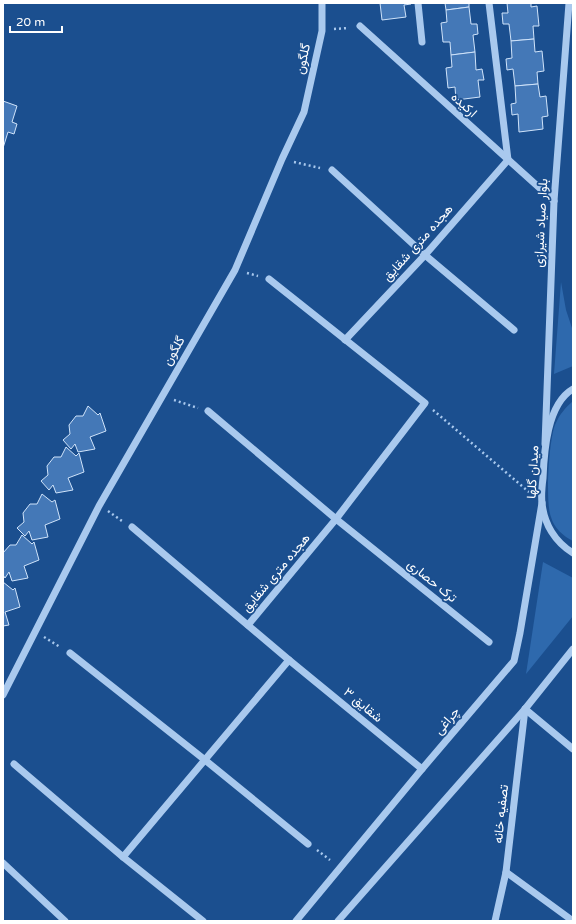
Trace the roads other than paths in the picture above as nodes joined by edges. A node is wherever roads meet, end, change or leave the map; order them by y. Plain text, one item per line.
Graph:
1 (322, 3) edge
2 (418, 3) edge
3 (489, 3) edge
4 (570, 3) edge
5 (360, 26) road end
6 (422, 42) dead end
7 (508, 160) junction
8 (332, 170) road end
9 (554, 200) junction
10 (425, 255) junction
11 (269, 279) road end
12 (514, 330) dead end
13 (345, 340) junction
14 (573, 389) edge
15 (208, 411) road end
16 (545, 444) junction
17 (542, 503) junction
18 (336, 520) junction
19 (132, 527) road end
20 (573, 553) edge
21 (248, 625) junction
22 (489, 642) dead end
23 (573, 649) edge
24 (70, 653) road end
25 (289, 660) junction
26 (3, 695) edge
27 (525, 709) junction
28 (573, 749) edge
29 (205, 760) junction
30 (14, 764) dead end
31 (422, 770) junction
32 (308, 844) road end
33 (123, 857) junction
34 (3, 863) edge
35 (506, 872) junction
36 (65, 921) edge
37 (203, 921) edge
38 (296, 921) edge
39 (338, 921) edge
40 (495, 921) edge
41 (573, 921) edge

1 - 26 street, گلگون
2 - 6 street
3 - 7 street
4 - 9 street, بلوار صیاد شیرازی
5 - 7 street, ارکیده
7 - 9 street, ارکیده
7 - 10 street, هجده متری شقایق
8 - 10 street
9 - 16 street, بلوار صیاد شیرازی
10 - 12 street
10 - 13 street, هجده متری شقایق
11 - 13 street
13 - 18 street, هجده متری شقایق
14 - 16 street, میدان گلها
15 - 18 street, ترک حصاری
16 - 17 street, میدان گلها
17 - 20 street, میدان گلها
17 - 31 street, چراغی
18 - 21 street, هجده متری شقایق
18 - 22 street, ترک حصاری
19 - 21 street
21 - 25 street, هجده متری شقایق
23 - 27 street
24 - 29 street
25 - 29 street
25 - 31 street, شقایق ۳
27 - 28 street
27 - 35 street, تصفیه خانه
27 - 39 street
29 - 32 street
29 - 33 street
30 - 33 street
31 - 38 street, چراغی
33 - 37 street
34 - 36 street
35 - 40 street, تصفیه خانه
35 - 41 street

